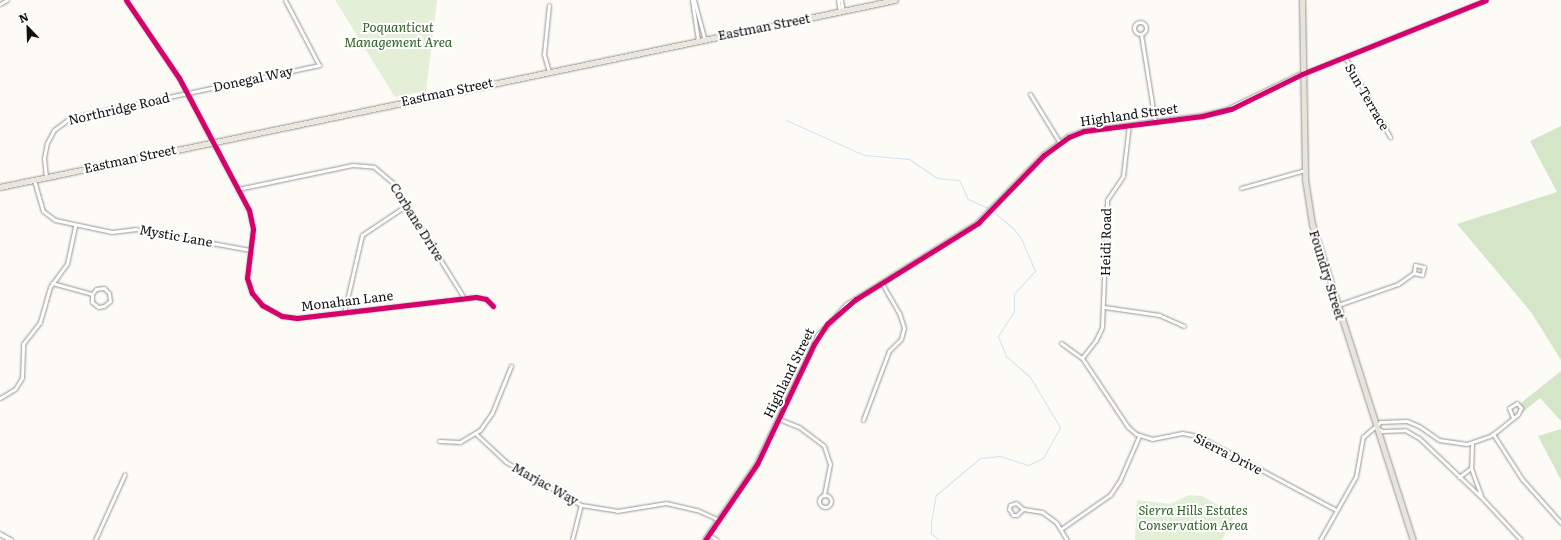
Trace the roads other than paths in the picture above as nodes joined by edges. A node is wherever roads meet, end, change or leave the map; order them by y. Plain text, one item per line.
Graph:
1 (7, 0) edge
2 (126, 0) edge
3 (286, 0) edge
4 (693, 0) edge
5 (839, 0) edge
6 (895, 0) edge
7 (1302, 0) edge
8 (1486, 0) edge
9 (0, 4) edge
10 (549, 5) dead end
11 (841, 11) junction
12 (1142, 34) junction
13 (704, 38) junction
14 (698, 40) junction
15 (1345, 57) junction
16 (549, 72) junction
17 (1302, 74) junction
18 (187, 93) junction
19 (1030, 94) dead end
20 (1155, 121) junction
21 (1129, 124) junction
22 (1390, 137) dead end
23 (212, 142) junction
24 (1060, 143) junction
25 (1305, 170) junction
26 (46, 177) junction
27 (34, 180) junction
28 (0, 187) edge
29 (1240, 188) dead end
30 (238, 189) junction
31 (407, 205) junction
32 (75, 225) junction
33 (250, 250) junction
34 (1414, 272) dead end
35 (52, 283) junction
36 (882, 284) junction
37 (92, 294) junction
38 (464, 298) junction
39 (1336, 305) junction
40 (493, 306) dead end
41 (1104, 307) junction
42 (344, 312) junction
43 (1184, 326) dead end
44 (1061, 343) dead end
45 (1082, 358) junction
46 (511, 366) dead end
47 (0, 398) edge
48 (1513, 418) junction
49 (779, 419) junction
50 (863, 420) dead end
51 (1389, 420) junction
52 (1375, 427) junction
53 (1390, 430) junction
54 (476, 434) junction
55 (1493, 434) junction
56 (1139, 436) junction
57 (439, 440) dead end
58 (1472, 444) junction
59 (1470, 468) junction
60 (125, 474) dead end
61 (1459, 477) junction
62 (824, 495) junction
63 (1484, 499) junction
64 (581, 505) junction
65 (1022, 509) junction
66 (1336, 510) junction
67 (719, 520) junction
68 (1561, 523) edge
69 (1061, 530) junction
70 (0, 534) edge
71 (709, 535) junction
72 (12, 540) edge
73 (95, 540) edge
74 (572, 540) edge
75 (705, 540) edge
76 (716, 540) edge
77 (1067, 540) edge
78 (1320, 540) edge
79 (1413, 540) edge
80 (1521, 540) edge

1 - 9 street
2 - 18 street, Monahan Lane
3 - 18 street, Donegal Way
4 - 13 street
4 - 14 street
5 - 11 street
6 - 11 main road, Eastman Street
7 - 17 highway, Foundry Street
8 - 15 street, Highland Street
10 - 16 street
11 - 13 main road, Eastman Street
12 - 12 street
12 - 20 street
13 - 14 main road, Eastman Street
14 - 16 main road, Eastman Street
15 - 17 street, Highland Street
15 - 22 street, Sun Terrace
16 - 23 main road, Eastman Street
17 - 20 street, Highland Street
17 - 25 highway, Foundry Street
18 - 23 street, Monahan Lane
18 - 26 street, Northridge Road
19 - 24 street
20 - 21 street, Highland Street
21 - 24 street, Highland Street
21 - 41 street, Heidi Road
23 - 26 main road, Eastman Street
23 - 30 street, Monahan Lane
24 - 36 street, Highland Street
25 - 29 street
25 - 39 highway, Foundry Street
26 - 27 main road, Eastman Street
27 - 28 main road, Eastman Street
27 - 32 street, Mystic Lane
30 - 31 street, Corbane Drive
30 - 33 street, Monahan Lane
31 - 38 street, Corbane Drive
31 - 42 street
32 - 33 street, Mystic Lane
32 - 35 street
33 - 42 street, Monahan Lane
34 - 39 street
35 - 37 street
35 - 47 street
36 - 49 street, Highland Street
36 - 50 street
37 - 37 street
38 - 40 street, Monahan Lane
38 - 42 street, Monahan Lane
39 - 52 highway, Foundry Street
41 - 43 street
41 - 45 street, Heidi Road
44 - 45 street
45 - 56 street
46 - 54 street
48 - 48 street
48 - 55 street
49 - 62 street
49 - 67 street, Highland Street
51 - 52 street
51 - 53 street
51 - 58 street
52 - 53 street
52 - 66 street
52 - 79 highway, Foundry Street
53 - 61 street
54 - 57 street
54 - 64 street, Marjac Way
55 - 58 street
55 - 68 street
56 - 66 street, Sierra Drive
56 - 69 street
58 - 59 street
59 - 61 street
59 - 63 street
60 - 73 street
61 - 63 street
62 - 62 street
63 - 80 street
64 - 67 street, Marjac Way
64 - 74 street
65 - 65 street
65 - 69 street
66 - 78 street
67 - 71 street, Highland Street
69 - 77 street
70 - 72 street
71 - 75 street, Highland Street
71 - 76 street

